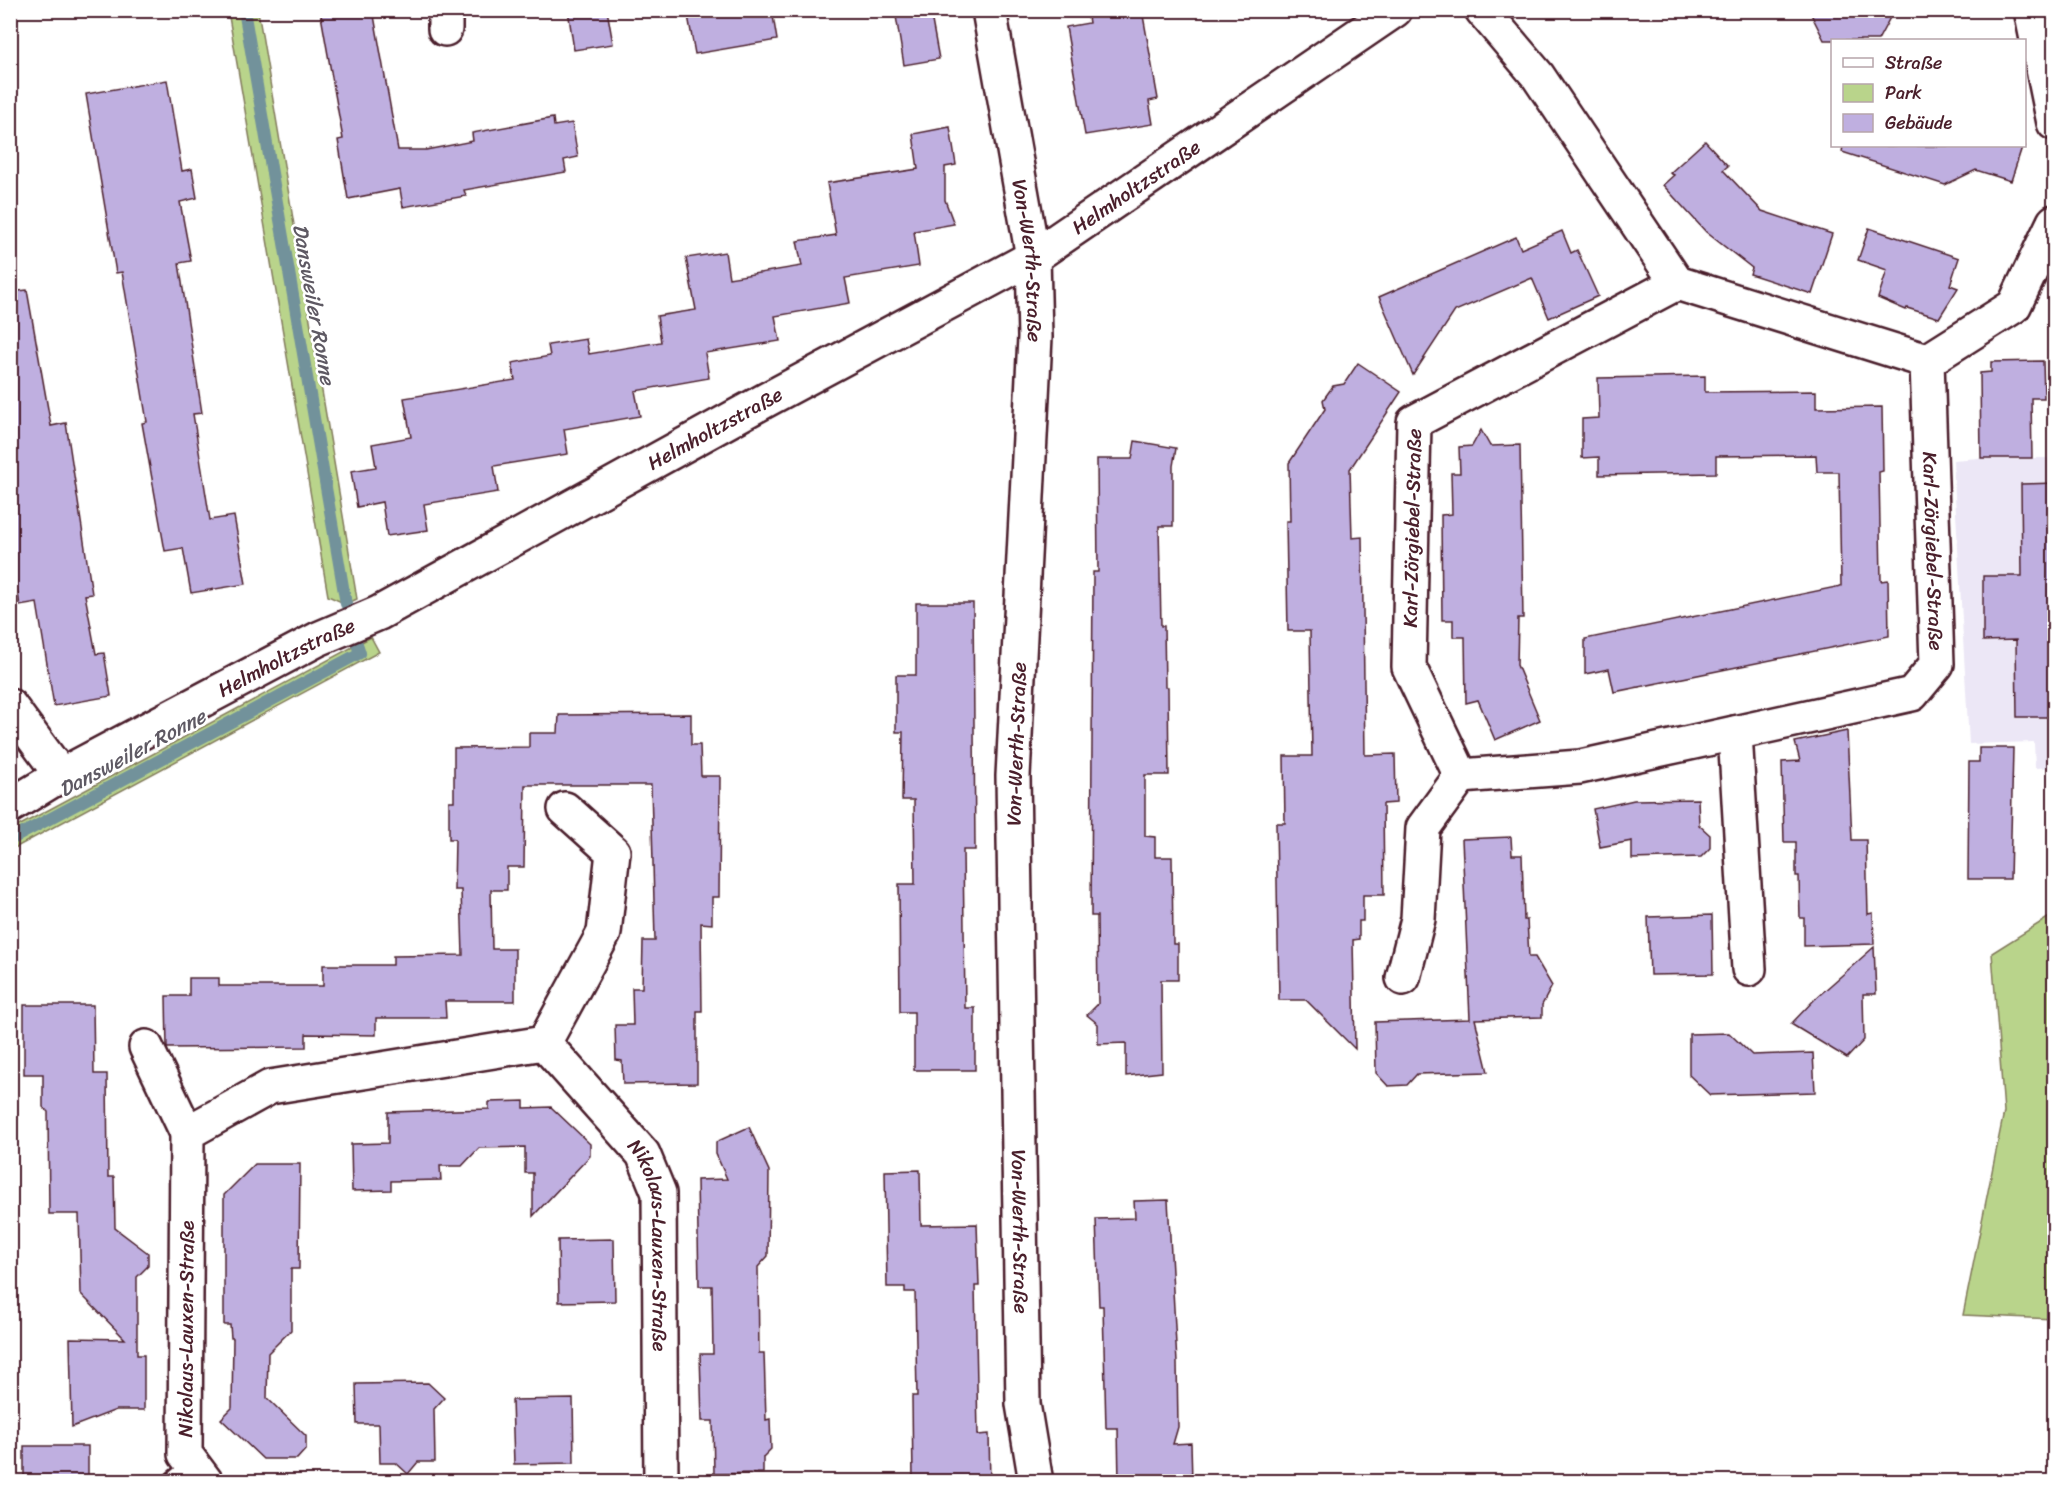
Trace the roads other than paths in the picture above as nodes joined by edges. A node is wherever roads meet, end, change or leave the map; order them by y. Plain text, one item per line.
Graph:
1 (989, 10) edge
2 (1395, 10) edge
3 (1482, 10) edge
4 (2031, 10) edge
5 (2055, 123) edge
6 (2055, 222) edge
7 (1033, 257) junction
8 (1677, 283) junction
9 (1926, 361) junction
10 (10, 706) edge
11 (1735, 733) junction
12 (60, 775) junction
13 (1461, 776) junction
14 (10, 806) edge
15 (565, 809) dead end
16 (1749, 969) dead end
17 (1403, 978) dead end
18 (544, 1043) junction
19 (146, 1047) dead end
20 (187, 1133) junction
21 (192, 1476) edge
22 (661, 1482) edge
23 (1036, 1482) edge

1 - 7 street, Von-Werth-Straße
2 - 7 street, Helmholtzstraße
3 - 8 street
4 - 5 street
6 - 9 street
7 - 12 street, Helmholtzstraße
7 - 23 street, Von-Werth-Straße
8 - 9 street
8 - 13 street, Karl-Zörgiebel-Straße
9 - 11 street, Karl-Zörgiebel-Straße
10 - 12 street
11 - 13 street, Karl-Zörgiebel-Straße
11 - 16 street
12 - 14 street, Helmholtzstraße
13 - 17 street
15 - 18 street
18 - 20 street
18 - 22 street, Nikolaus-Lauxen-Straße
19 - 20 street, Nikolaus-Lauxen-Straße
20 - 21 street, Nikolaus-Lauxen-Straße

